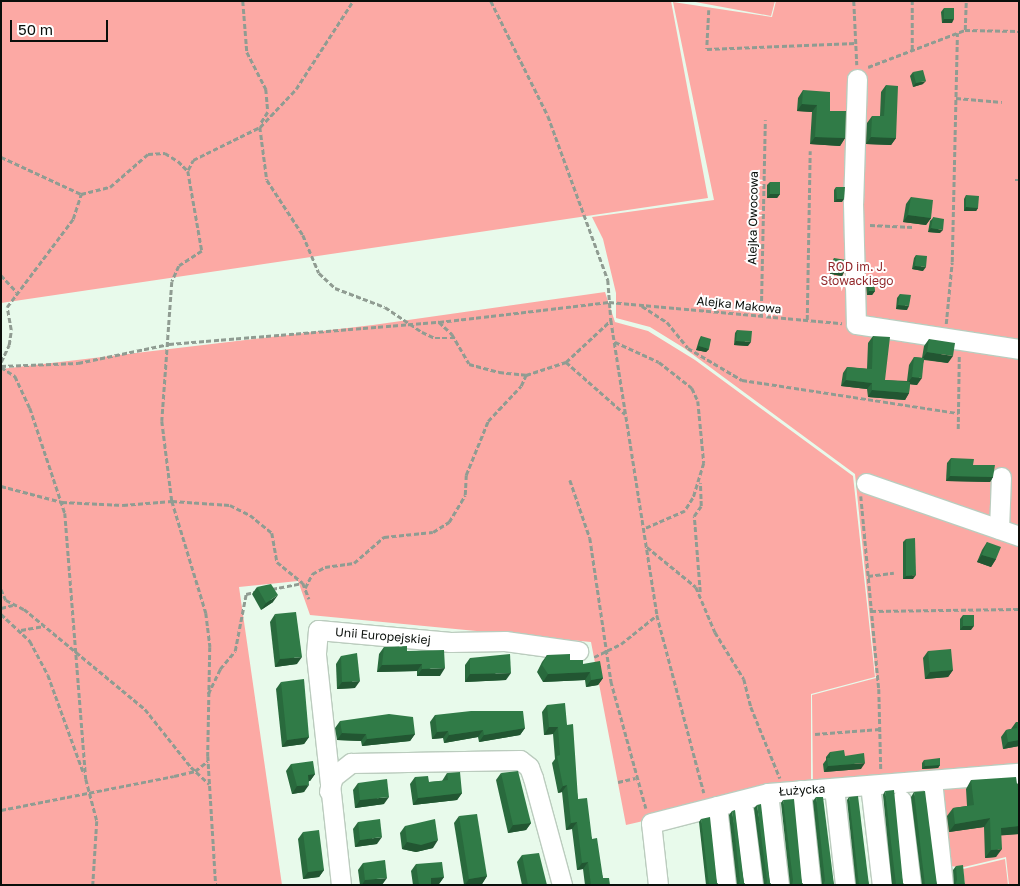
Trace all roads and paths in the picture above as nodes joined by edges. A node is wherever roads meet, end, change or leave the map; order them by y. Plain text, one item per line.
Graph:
1 (242, 1) edge
2 (353, 1) edge
3 (491, 1) edge
4 (854, 1) edge
5 (912, 1) edge
6 (966, 1) edge
7 (709, 10) dead end
8 (965, 30) junction
9 (1019, 31) edge
10 (957, 33) junction
11 (856, 44) junction
12 (912, 50) junction
13 (857, 75) junction
14 (956, 98) junction
15 (1002, 102) dead end
16 (764, 120) dead end
17 (260, 127) junction
18 (810, 151) dead end
19 (1, 157) edge
20 (188, 171) junction
21 (81, 194) junction
22 (853, 225) junction
23 (913, 227) dead end
24 (1, 275) edge
25 (18, 292) junction
26 (609, 302) junction
27 (640, 305) junction
28 (761, 316) junction
29 (611, 320) junction
30 (807, 320) junction
31 (439, 322) junction
32 (411, 324) junction
33 (856, 324) junction
34 (454, 338) junction
35 (952, 341) junction
36 (615, 342) junction
37 (169, 344) junction
38 (1019, 349) edge
39 (566, 362) junction
40 (1, 365) edge
41 (526, 375) junction
42 (958, 413) junction
43 (626, 415) junction
44 (958, 429) dead end
45 (1001, 477) dead end
46 (570, 480) dead end
47 (700, 481) junction
48 (866, 483) joint
49 (1, 486) edge
50 (172, 501) junction
51 (62, 502) junction
52 (999, 529) junction
53 (644, 530) junction
54 (1019, 536) edge
55 (647, 547) junction
56 (894, 574) dead end
57 (868, 576) junction
58 (303, 583) junction
59 (305, 588) junction
60 (1, 589) edge
61 (700, 595) junction
62 (309, 599) dead end
63 (15, 605) junction
64 (1, 608) edge
65 (1019, 609) edge
66 (871, 611) junction
67 (1, 614) edge
68 (657, 615) junction
69 (44, 626) junction
70 (21, 630) junction
71 (606, 652) junction
72 (76, 653) junction
73 (586, 654) joint
74 (207, 696) junction
75 (880, 729) junction
76 (815, 734) dead end
77 (208, 761) junction
78 (195, 770) junction
79 (1019, 773) edge
80 (636, 778) junction
81 (86, 779) junction
82 (932, 780) junction
83 (618, 782) dead end
84 (209, 784) junction
85 (876, 785) junction
86 (834, 788) junction
87 (329, 790) junction
88 (801, 790) junction
89 (775, 792) junction
90 (91, 793) junction
91 (901, 800) dead end
92 (712, 807) junction
93 (1, 810) edge
94 (744, 812) dead end
95 (651, 823) junction
96 (753, 880) edge
97 (726, 882) edge
98 (93, 885) edge
99 (216, 885) edge
100 (341, 885) edge
101 (562, 885) edge
102 (658, 885) edge
103 (779, 885) edge
104 (812, 885) edge
105 (845, 885) edge
106 (882, 885) edge
107 (911, 885) edge
108 (943, 885) edge

1 - 17 path
2 - 17 path
3 - 26 path
4 - 11 path
5 - 12 path
6 - 8 path
7 - 11 path
8 - 9 path
8 - 10 path
10 - 12 path
10 - 14 path
11 - 13 path
12 - 13 path
13 - 22 street
14 - 15 path
14 - 35 path
16 - 28 path, Alejka Owocowa
17 - 20 path
17 - 32 path
18 - 30 path
19 - 21 path
20 - 21 path
20 - 37 path
21 - 25 path
22 - 23 path
22 - 33 street
24 - 25 path
25 - 40 path
26 - 27 path, Alejka Makowa
26 - 29 path
26 - 31 path, Alejka Makowa
27 - 28 path, Alejka Makowa
27 - 42 path
28 - 30 path, Alejka Makowa
29 - 36 path
29 - 39 path
30 - 33 path, Alejka Makowa
31 - 32 path, Alejka Makowa
31 - 34 path
32 - 34 path
32 - 37 path, Alejka Makowa
33 - 35 street
34 - 41 path
35 - 38 street
35 - 42 path
36 - 43 path
36 - 47 path
37 - 40 path, Alejka Makowa
37 - 50 path
39 - 41 path
39 - 43 path
40 - 51 path
41 - 59 path
42 - 44 path
43 - 53 path
45 - 52 street
46 - 71 path
47 - 53 path
47 - 61 path
48 - 52 street
48 - 57 path
49 - 51 path
50 - 51 path
50 - 58 path
50 - 74 path
51 - 72 path
52 - 54 street
53 - 55 path
55 - 61 path
55 - 68 path
56 - 57 path
57 - 66 path
58 - 59 path
58 - 74 path
59 - 62 path
60 - 63 path
61 - 89 path
63 - 64 path
63 - 69 path
65 - 66 path
66 - 75 path
67 - 70 path
68 - 71 path
68 - 92 path
69 - 70 path
69 - 72 path
70 - 81 path
71 - 73 path
71 - 80 path
72 - 78 path
72 - 81 path
73 - 87 street, Unii Europejskiej
74 - 77 path
75 - 76 path
75 - 85 path
77 - 78 path
77 - 84 path
78 - 84 path
78 - 90 path
79 - 82 street, Łużycka
80 - 83 path
80 - 95 path
81 - 90 path
82 - 85 street, Łużycka
82 - 108 street
84 - 99 path
85 - 86 street, Łużycka
85 - 106 street
86 - 88 street, Łużycka
86 - 105 street
87 - 100 street, Unii Europejskiej
87 - 101 street
88 - 89 street, Łużycka
88 - 104 street
89 - 92 street, Łużycka
89 - 103 street
90 - 93 path
90 - 98 path
91 - 107 street
92 - 95 street, Łużycka
92 - 97 street
94 - 96 street
95 - 102 street
96 - 97 street

